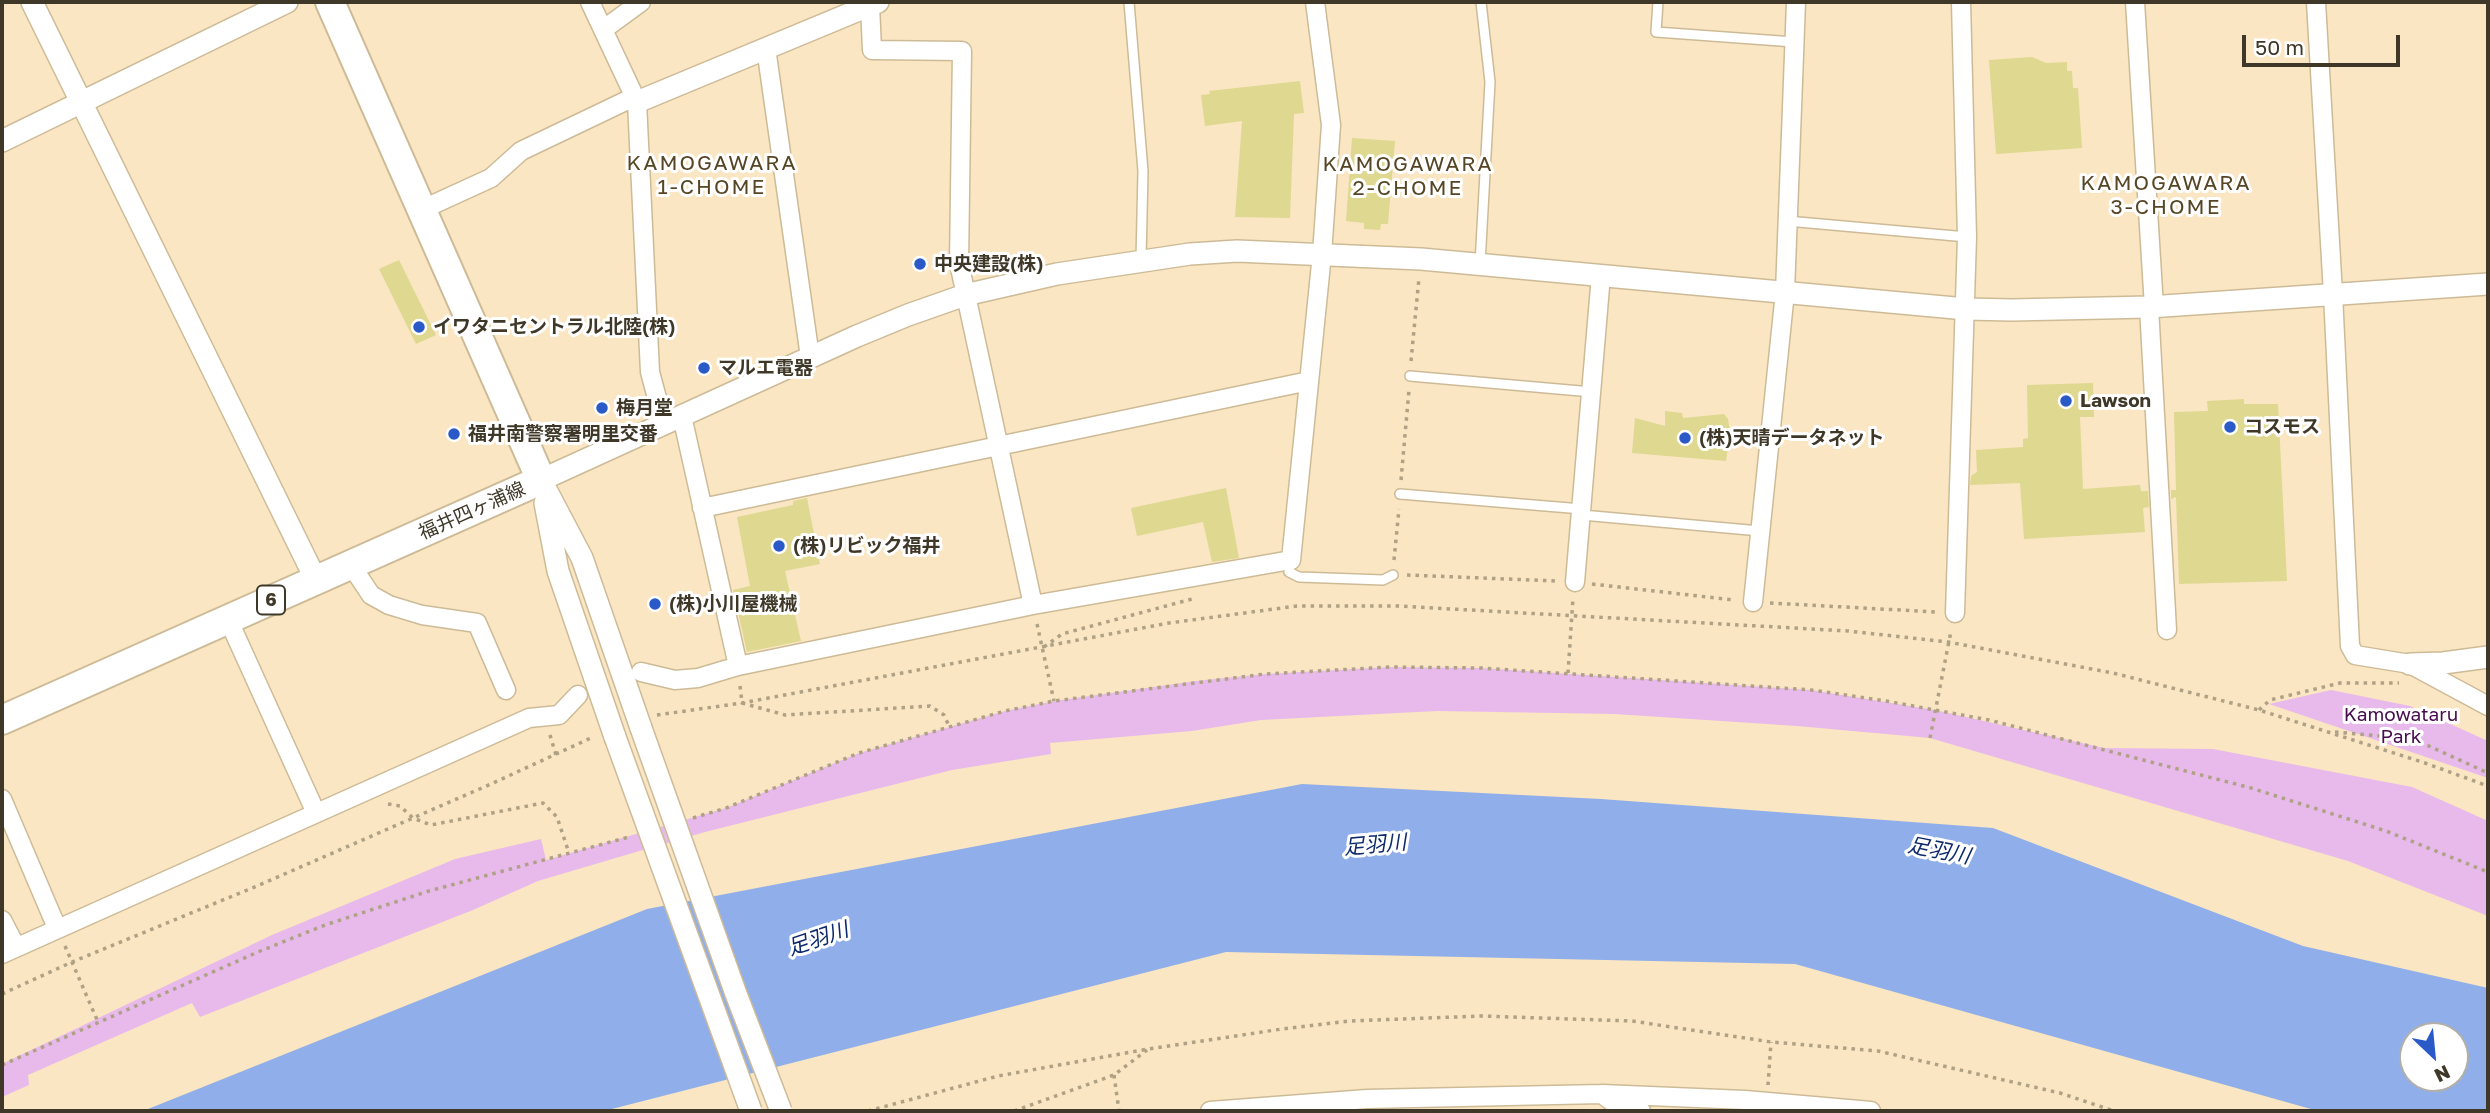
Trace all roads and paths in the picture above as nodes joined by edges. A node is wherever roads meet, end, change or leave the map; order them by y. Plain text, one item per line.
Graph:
1 (32, 2) edge
2 (287, 2) edge
3 (330, 2) edge
4 (590, 2) edge
5 (641, 2) edge
6 (1129, 2) edge
7 (1315, 2) edge
8 (1480, 2) edge
9 (1658, 2) edge
10 (1796, 2) edge
11 (1961, 2) edge
12 (2135, 2) edge
13 (2316, 2) edge
14 (870, 4) edge
15 (604, 29) junction
16 (1794, 42) junction
17 (766, 48) junction
18 (636, 99) junction
19 (82, 102) junction
20 (2, 141) edge
21 (421, 210) junction
22 (1787, 221) junction
23 (1967, 237) junction
24 (1322, 254) junction
25 (1420, 259) junction
26 (1141, 260) junction
27 (1480, 264) junction
28 (1601, 275) junction
29 (2488, 284) edge
30 (1785, 292) junction
31 (2333, 294) junction
32 (965, 295) junction
33 (2151, 307) junction
34 (1966, 309) junction
35 (810, 357) junction
36 (1410, 376) junction
37 (1309, 381) junction
38 (1592, 392) junction
39 (673, 420) junction
40 (999, 446) junction
41 (541, 480) junction
42 (1400, 494) junction
43 (702, 508) junction
44 (1582, 512) junction
45 (1760, 531) junction
46 (1291, 560) junction
47 (351, 565) junction
48 (1393, 575) junction
49 (316, 580) junction
50 (1575, 582) junction
51 (1196, 598) dead end
52 (1753, 602) junction
53 (1033, 605) junction
54 (1955, 613) joint
55 (1570, 617) junction
56 (228, 619) junction
57 (2167, 630) dead end
58 (1948, 642) junction
59 (1042, 648) junction
60 (2488, 657) edge
61 (2410, 664) junction
62 (738, 666) junction
63 (641, 672) dead end
64 (1568, 673) junction
65 (506, 690) dead end
66 (578, 695) dead end
67 (1055, 701) junction
68 (742, 702) junction
69 (2488, 706) edge
70 (1935, 710) junction
71 (2259, 710) junction
72 (2, 720) edge
73 (646, 722) junction
74 (949, 726) junction
75 (2326, 731) junction
76 (607, 736) junction
77 (1930, 738) dead end
78 (2488, 773) edge
79 (2488, 786) edge
80 (2, 799) edge
81 (376, 808) dead end
82 (316, 813) junction
83 (413, 818) junction
84 (693, 818) dead end
85 (630, 837) dead end
86 (569, 853) junction
87 (2488, 872) edge
88 (2, 919) edge
89 (57, 928) junction
90 (9, 951) edge
91 (72, 962) junction
92 (2, 994) edge
93 (98, 1023) junction
94 (1771, 1042) junction
95 (1148, 1049) junction
96 (1771, 1064) dead end
97 (2, 1065) edge
98 (1114, 1075) junction
99 (1602, 1094) junction
100 (751, 1111) edge
101 (781, 1111) edge
102 (868, 1111) edge
103 (1014, 1111) edge
104 (1119, 1111) edge
105 (1210, 1111) edge
106 (1641, 1111) edge
107 (1871, 1111) edge
108 (2114, 1111) edge

1 - 19 street
2 - 19 street
3 - 21 main road, 福井四ヶ浦線
4 - 15 street
5 - 15 street
6 - 26 lane
7 - 24 street
8 - 27 lane
9 - 16 lane
10 - 16 street
11 - 23 street
12 - 33 street
13 - 31 street
14 - 17 street
14 - 32 street
15 - 18 street
16 - 22 street
17 - 18 street
17 - 35 street
18 - 21 street
18 - 39 street
19 - 20 street
19 - 49 street
21 - 41 main road, 福井四ヶ浦線
22 - 23 lane
22 - 30 street
23 - 34 street
24 - 25 street
24 - 26 street
24 - 37 street
25 - 27 street
25 - 36 path
26 - 32 street
27 - 28 street
28 - 30 street
28 - 38 street
29 - 31 street
30 - 34 street
30 - 45 street
31 - 33 street
31 - 61 street
32 - 35 street
32 - 40 street
33 - 34 street
33 - 57 street
34 - 54 street
35 - 39 street
36 - 38 lane
36 - 42 path
37 - 40 street
37 - 46 street
38 - 44 street
39 - 41 street
39 - 43 street
40 - 43 street
40 - 53 street
41 - 47 main road, 福井四ヶ浦線 / 6
41 - 73 street
41 - 76 street
42 - 44 lane
42 - 48 path
43 - 62 street
44 - 45 lane
44 - 50 street
45 - 52 street
46 - 48 lane
46 - 53 street
47 - 49 main road, 福井四ヶ浦線 / 6
47 - 65 street
48 - 50 path
49 - 56 main road, 福井四ヶ浦線 / 6
50 - 52 path
51 - 59 path
52 - 54 path
53 - 59 path
53 - 62 street
55 - 58 path
55 - 59 path
55 - 64 path
56 - 72 main road, 福井四ヶ浦線 / 6
56 - 82 street
58 - 70 path
58 - 71 path
59 - 67 path
59 - 68 path
60 - 61 street
61 - 69 street
61 - 71 path
62 - 63 street
64 - 67 path
64 - 70 path
66 - 82 street
67 - 74 path
68 - 73 path
68 - 74 path
70 - 77 path
70 - 87 path
71 - 75 path
73 - 101 street, bridge
74 - 84 path
75 - 78 path
75 - 79 path
76 - 83 path
76 - 100 street, bridge
80 - 89 street
81 - 83 path
82 - 89 street
83 - 86 path
83 - 91 path
85 - 86 path
86 - 93 path
88 - 90 street
89 - 90 street
91 - 92 path
91 - 93 path
93 - 97 path
94 - 95 path
94 - 96 path
94 - 108 path
95 - 98 path
95 - 102 path
98 - 103 path
98 - 104 path
99 - 105 street
99 - 106 street
99 - 107 street

